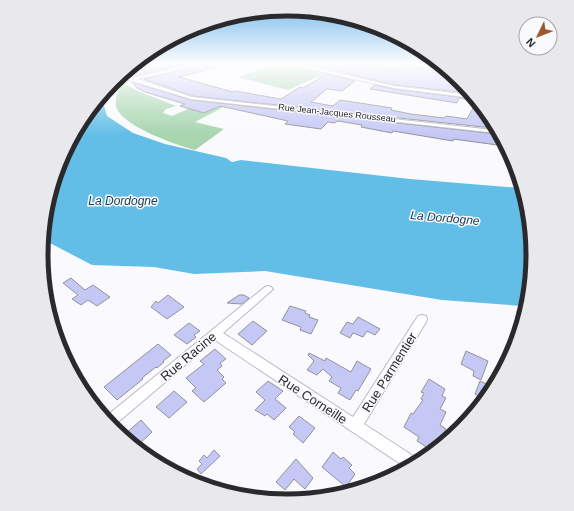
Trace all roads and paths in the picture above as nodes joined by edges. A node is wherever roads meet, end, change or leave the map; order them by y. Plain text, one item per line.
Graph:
1 (156, 87) edge
2 (393, 87) edge
3 (465, 96) edge
4 (491, 132) edge
5 (268, 289) dead end
6 (422, 319) dead end
7 (215, 334) junction
8 (113, 419) edge
9 (355, 426) junction
10 (410, 461) edge

1 - 4 street, Rue Jean-Jacques Rousseau
2 - 3 street
5 - 7 street, Rue Racine
6 - 9 street, Rue Parmentier
7 - 8 street, Rue Racine
7 - 9 street, Rue Corneille
9 - 10 street, Rue Corneille

